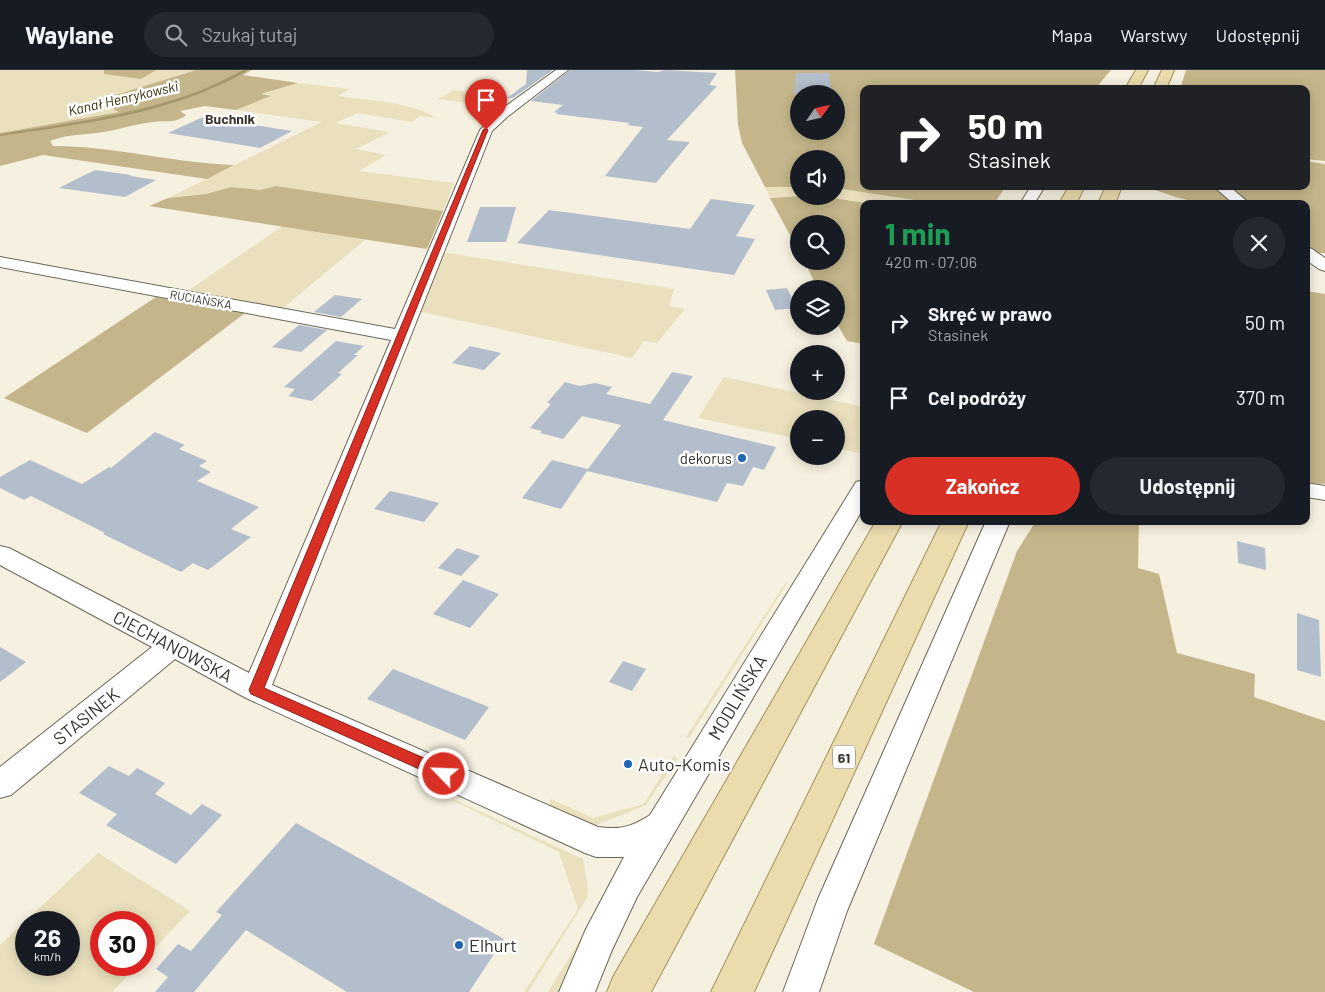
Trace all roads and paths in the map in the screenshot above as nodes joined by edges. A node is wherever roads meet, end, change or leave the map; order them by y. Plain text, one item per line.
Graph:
1 (563, 70) edge
2 (1142, 70) edge
3 (1168, 70) edge
4 (1133, 85) edge
5 (1161, 85) edge
6 (1225, 190) edge
7 (1238, 200) edge
8 (1310, 255) edge
9 (5, 266) edge
10 (1325, 266) edge
11 (401, 336) junction
12 (1310, 491) edge
13 (1325, 493) edge
14 (860, 494) edge
15 (888, 525) edge
16 (954, 525) edge
17 (996, 525) edge
18 (0, 554) edge
19 (171, 647) junction
20 (256, 690) junction
21 (0, 785) edge
22 (660, 826) junction
23 (596, 842) junction
24 (625, 886) junction
25 (577, 992) edge
26 (628, 992) edge
27 (732, 992) edge
28 (801, 992) edge

1 - 11 street
2 - 4 main road
3 - 5 main road
6 - 7 street
8 - 10 street
9 - 11 street, RUCIAŃSKA
11 - 20 street
12 - 13 street
14 - 22 street, MODLIŃSKA
15 - 26 main road
16 - 27 main road, 61
17 - 28 street
18 - 19 street, CIECHANOWSKA
19 - 20 street, CIECHANOWSKA
19 - 21 street, STASINEK
20 - 23 street, CIECHANOWSKA
22 - 23 street, CIECHANOWSKA
22 - 24 street, MODLIŃSKA
23 - 24 street, CIECHANOWSKA
24 - 25 street, MODLIŃSKA

